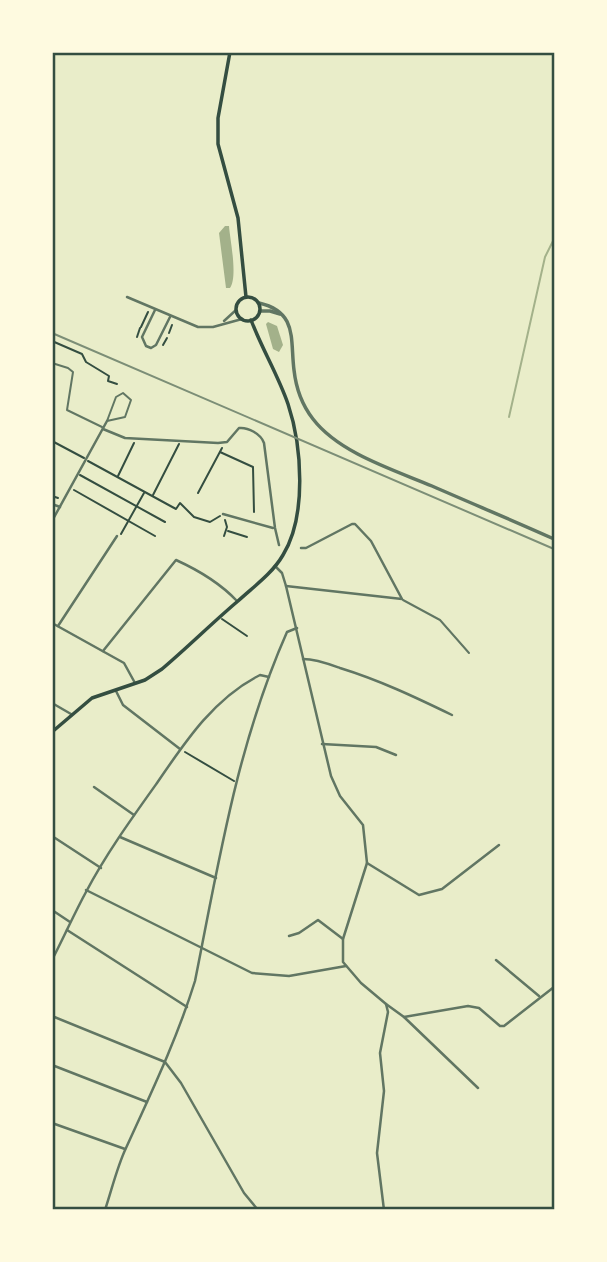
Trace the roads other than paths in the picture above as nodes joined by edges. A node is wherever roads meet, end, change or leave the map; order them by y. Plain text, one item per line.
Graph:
1 (230, 52) edge
2 (127, 297) dead end
3 (246, 297) junction
4 (259, 303) junction
5 (155, 310) junction
6 (236, 310) junction
7 (260, 311) junction
8 (170, 316) junction
9 (285, 318) junction
10 (242, 319) junction
11 (251, 320) junction
12 (222, 323) junction
13 (52, 363) edge
14 (107, 421) junction
15 (103, 428) junction
16 (52, 504) edge
17 (60, 507) junction
18 (223, 514) road end
19 (52, 521) edge
20 (275, 528) junction
21 (117, 536) road end
22 (555, 539) edge
23 (279, 545) dead end
24 (301, 548) dead end
25 (275, 566) junction
26 (286, 586) junction
27 (402, 599) junction
28 (237, 601) junction
29 (52, 623) edge
30 (58, 626) junction
31 (297, 628) junction
32 (103, 651) junction
33 (469, 653) dead end
34 (303, 659) junction
35 (268, 677) junction
36 (135, 683) junction
37 (116, 689) junction
38 (52, 703) edge
39 (71, 714) junction
40 (452, 715) dead end
41 (52, 732) edge
42 (322, 744) junction
43 (180, 749) junction
44 (396, 755) dead end
45 (94, 787) dead end
46 (134, 815) junction
47 (52, 836) edge
48 (120, 836) junction
49 (499, 845) dead end
50 (367, 863) junction
51 (101, 868) junction
52 (216, 878) junction
53 (86, 890) junction
54 (52, 910) edge
55 (71, 922) junction
56 (67, 930) junction
57 (289, 936) dead end
58 (343, 939) junction
59 (201, 948) junction
60 (52, 960) edge
61 (496, 960) dead end
62 (346, 966) junction
63 (555, 987) edge
64 (540, 997) junction
65 (386, 1004) junction
66 (187, 1007) junction
67 (52, 1016) edge
68 (404, 1017) junction
69 (164, 1062) junction
70 (52, 1065) edge
71 (478, 1088) dead end
72 (147, 1102) junction
73 (52, 1123) edge
74 (125, 1149) junction
75 (105, 1209) edge
76 (258, 1209) edge
77 (384, 1209) edge

1 - 3 main road
2 - 5 street
3 - 4 main road
3 - 6 main road
4 - 7 main road
4 - 9 street
5 - 8 street
5 - 8 street
6 - 10 main road
6 - 12 street
7 - 9 street
7 - 11 main road
8 - 12 street
9 - 22 street
10 - 11 main road
10 - 12 street
11 - 25 main road
13 - 15 lane
14 - 14 lane
14 - 15 street
15 - 17 street
15 - 20 street
16 - 17 street
17 - 19 street
18 - 20 street
20 - 23 street
21 - 30 street
24 - 27 street
25 - 26 street
25 - 28 main road
26 - 27 street
26 - 31 street
27 - 33 lane
28 - 32 street
28 - 36 main road
29 - 30 street
30 - 32 street
31 - 34 street
31 - 35 street
32 - 36 street
34 - 40 street
34 - 42 street
35 - 43 street
35 - 52 street
36 - 37 main road
37 - 39 main road
37 - 43 street
38 - 39 street
39 - 41 main road
42 - 44 street
42 - 50 street
43 - 46 street
45 - 46 street
46 - 48 street
47 - 51 street
48 - 51 street
48 - 52 street
49 - 50 street
50 - 58 street
51 - 53 street
52 - 59 street
53 - 55 street
53 - 59 street
54 - 55 street
55 - 56 street
56 - 60 street
56 - 66 street
57 - 58 street
58 - 62 street
59 - 62 street
59 - 66 street
61 - 64 street
62 - 65 street
63 - 64 street
64 - 68 street
65 - 68 street
65 - 77 street
66 - 69 street
67 - 69 street
68 - 71 street
69 - 72 street
69 - 76 street
70 - 72 street
72 - 74 street
73 - 74 street
74 - 75 street

